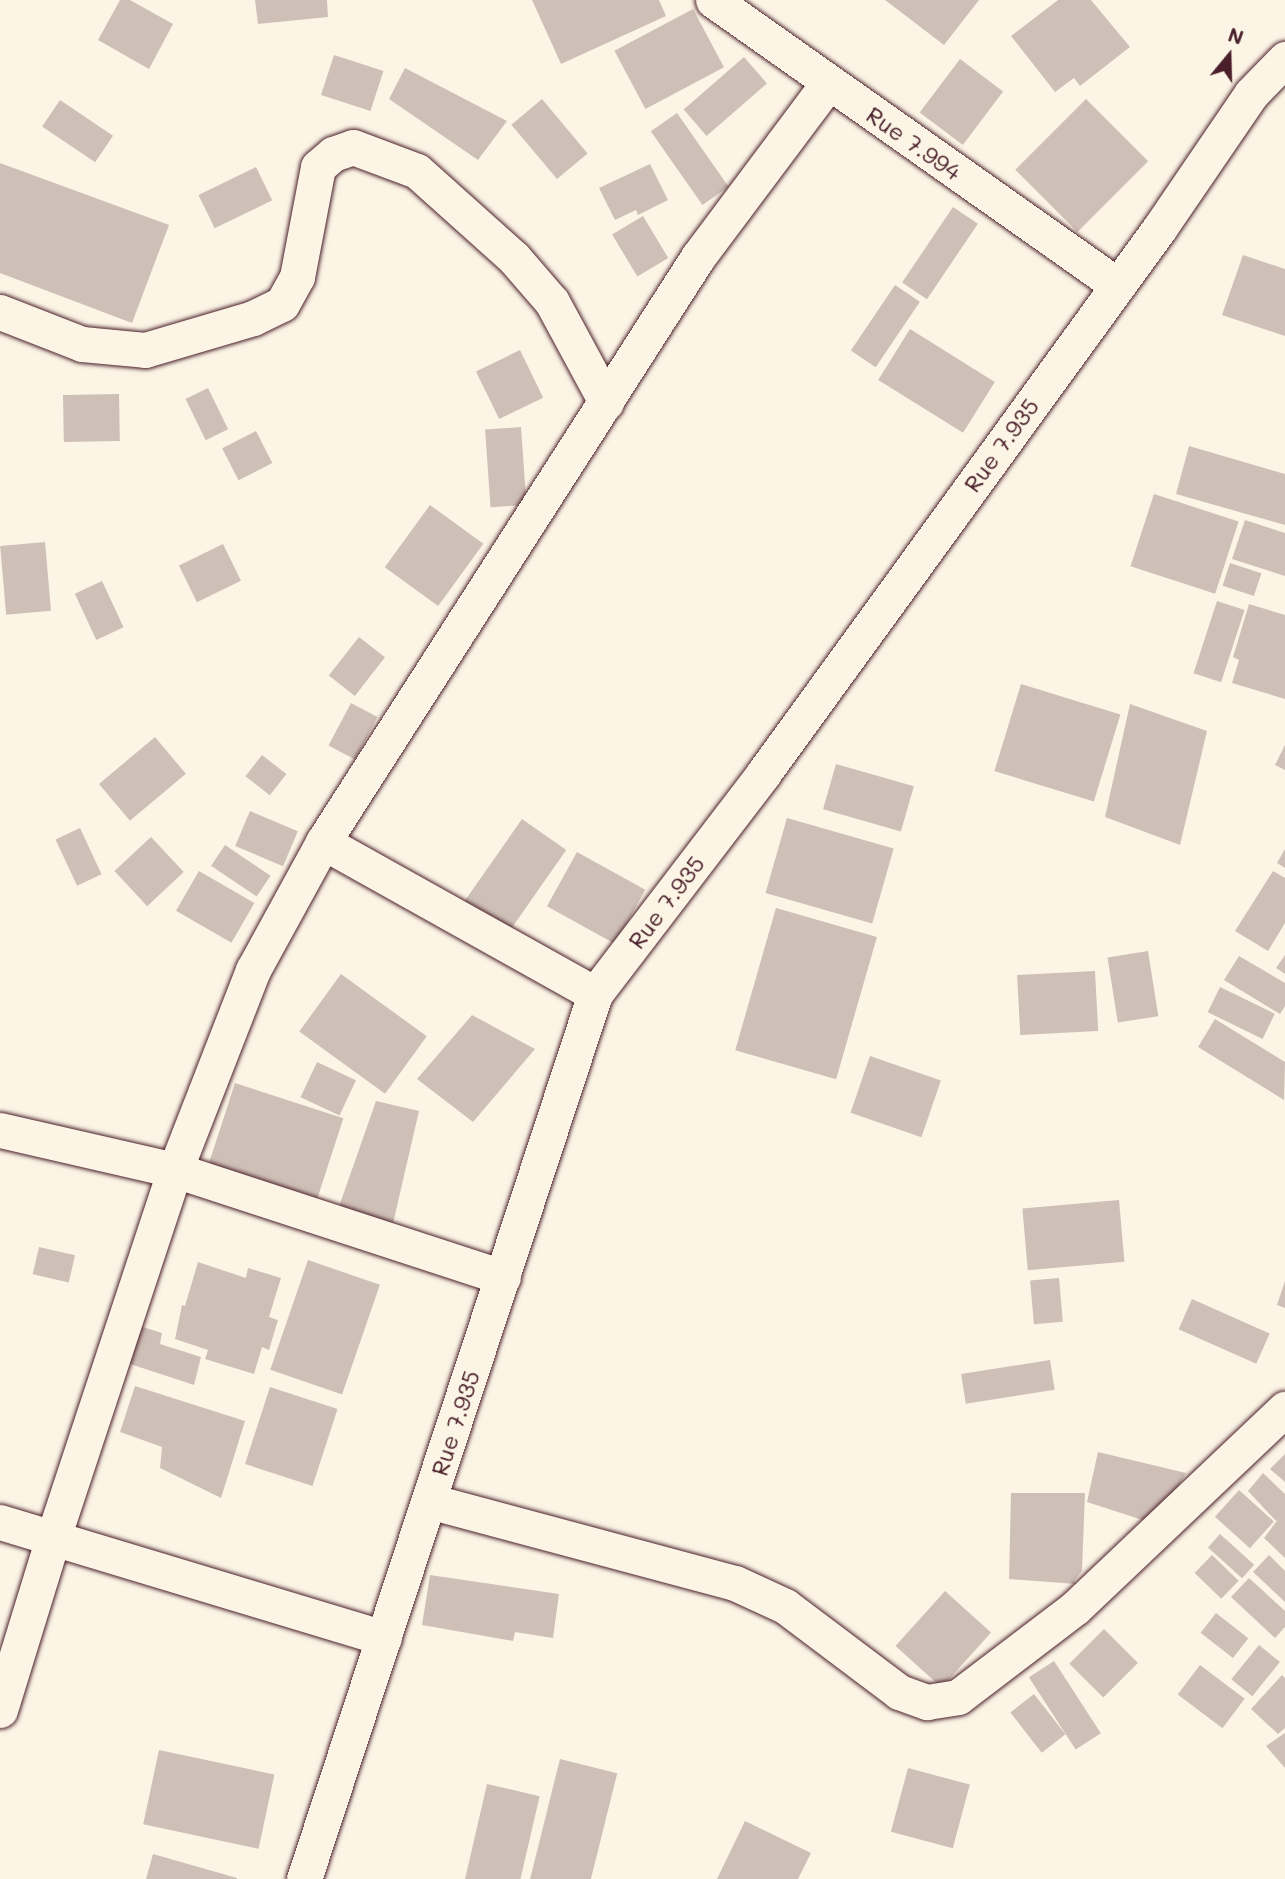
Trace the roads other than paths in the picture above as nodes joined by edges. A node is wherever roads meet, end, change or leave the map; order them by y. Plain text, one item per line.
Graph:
1 (713, 0) edge
2 (1285, 59) edge
3 (828, 83) junction
4 (1117, 285) junction
5 (0, 313) edge
6 (606, 402) junction
7 (323, 842) junction
8 (595, 994) junction
9 (0, 1130) edge
10 (175, 1170) junction
11 (503, 1276) junction
12 (1285, 1409) edge
13 (429, 1501) junction
14 (0, 1522) edge
15 (53, 1538) junction
16 (384, 1638) junction
17 (0, 1710) edge
18 (304, 1879) edge

1 - 3 street, Rue 7.994
2 - 4 street, Rue 7.935
3 - 4 street, Rue 7.994
3 - 6 street
4 - 8 street, Rue 7.935
5 - 6 street
6 - 7 street
7 - 8 street
7 - 10 street
8 - 11 street, Rue 7.935
9 - 10 street
10 - 11 street
10 - 15 street
11 - 13 street, Rue 7.935
12 - 13 street
13 - 16 street, Rue 7.935
14 - 15 street
15 - 16 street
15 - 17 street
16 - 18 street, Rue 7.935

